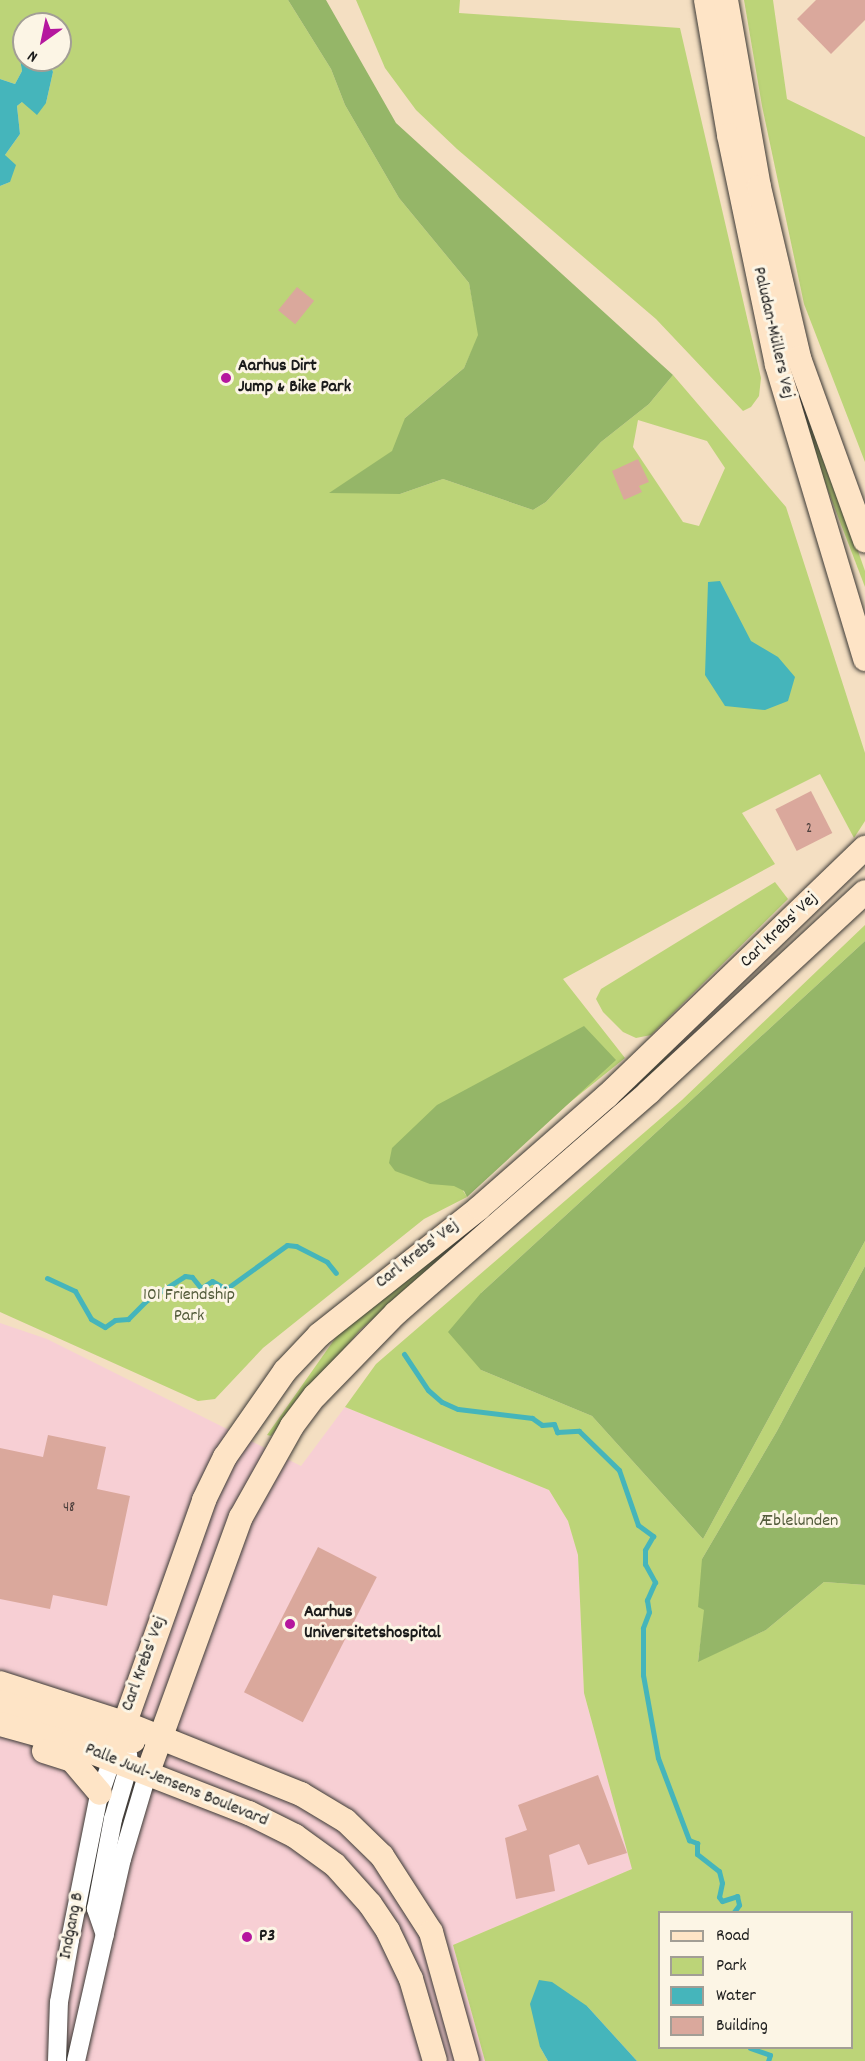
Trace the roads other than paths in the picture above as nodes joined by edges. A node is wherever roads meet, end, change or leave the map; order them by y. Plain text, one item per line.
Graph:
1 (706, 0) edge
2 (726, 0) edge
3 (865, 540) edge
4 (865, 659) edge
5 (865, 848) edge
6 (865, 892) edge
7 (0, 1683) edge
8 (0, 1702) edge
9 (0, 1724) edge
10 (0, 1735) edge
11 (163, 1738) junction
12 (126, 1750) junction
13 (100, 1793) junction
14 (57, 2061) edge
15 (76, 2061) edge
16 (435, 2061) edge
17 (467, 2061) edge

1 - 4 street, Paludan-Müllers Vej
2 - 3 street, Paludan-Müllers Vej
5 - 12 street, Carl Krebs' Vej
6 - 11 street, Carl Krebs' Vej
7 - 12 street, Palle Juul-Jensens Boulevard
8 - 12 street
9 - 12 street, Palle Juul-Jensens Boulevard
10 - 13 street
11 - 12 street, Palle Juul-Jensens Boulevard
11 - 12 street, Carl Krebs' Vej
11 - 17 street, Palle Juul-Jensens Boulevard
12 - 13 street, Indgang B
12 - 15 street
12 - 16 street, Palle Juul-Jensens Boulevard
13 - 14 street, Indgang B

